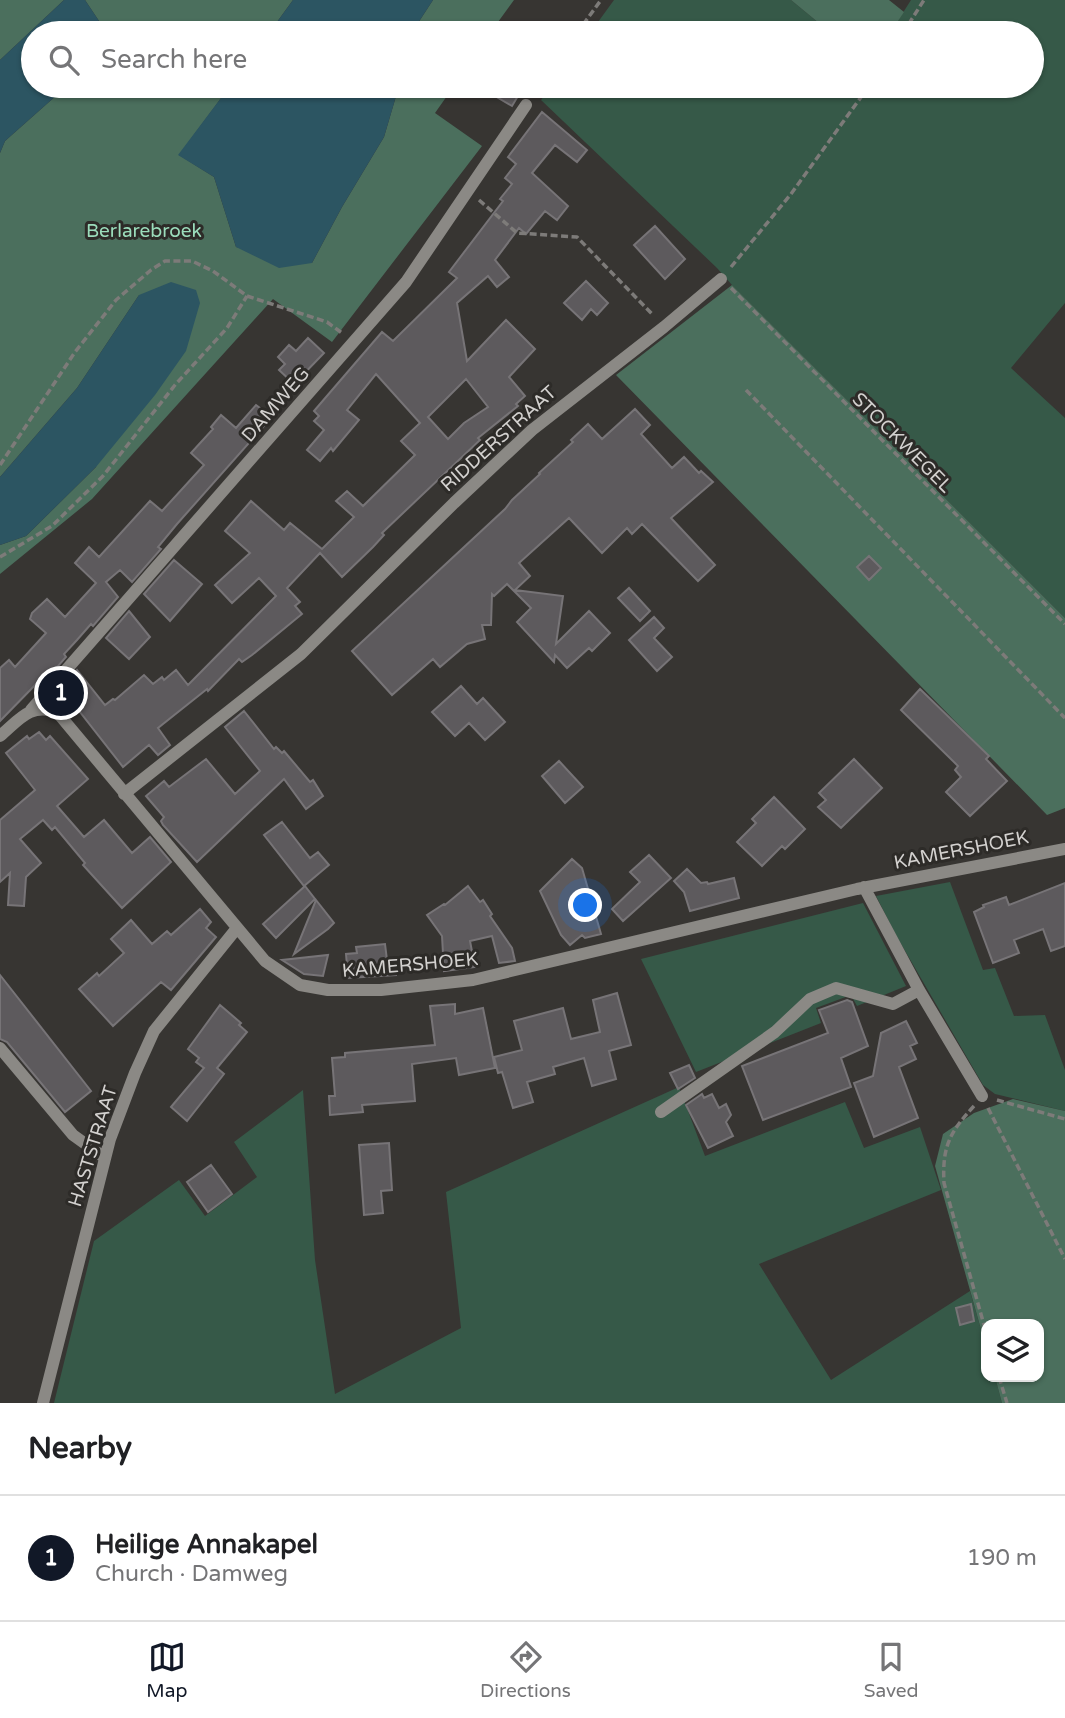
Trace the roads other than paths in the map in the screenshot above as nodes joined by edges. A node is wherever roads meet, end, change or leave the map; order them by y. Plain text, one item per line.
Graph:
1 (526, 105) dead end
2 (721, 279) road end
3 (31, 710) junction
4 (0, 736) edge
5 (124, 794) junction
6 (1065, 849) edge
7 (864, 887) junction
8 (237, 928) junction
9 (919, 990) junction
10 (0, 1048) edge
11 (982, 1096) road end
12 (661, 1112) dead end
13 (105, 1158) junction
14 (43, 1403) edge

1 - 3 street, DAMWEG
2 - 5 street, RIDDERSTRAAT
3 - 4 street
3 - 5 street, KAMERSHOEK
5 - 8 street, KAMERSHOEK
6 - 7 street, KAMERSHOEK
7 - 8 street, KAMERSHOEK
7 - 9 street
8 - 13 street, HASTSTRAAT
9 - 11 street
9 - 12 street
10 - 13 street
13 - 14 street, HASTSTRAAT

